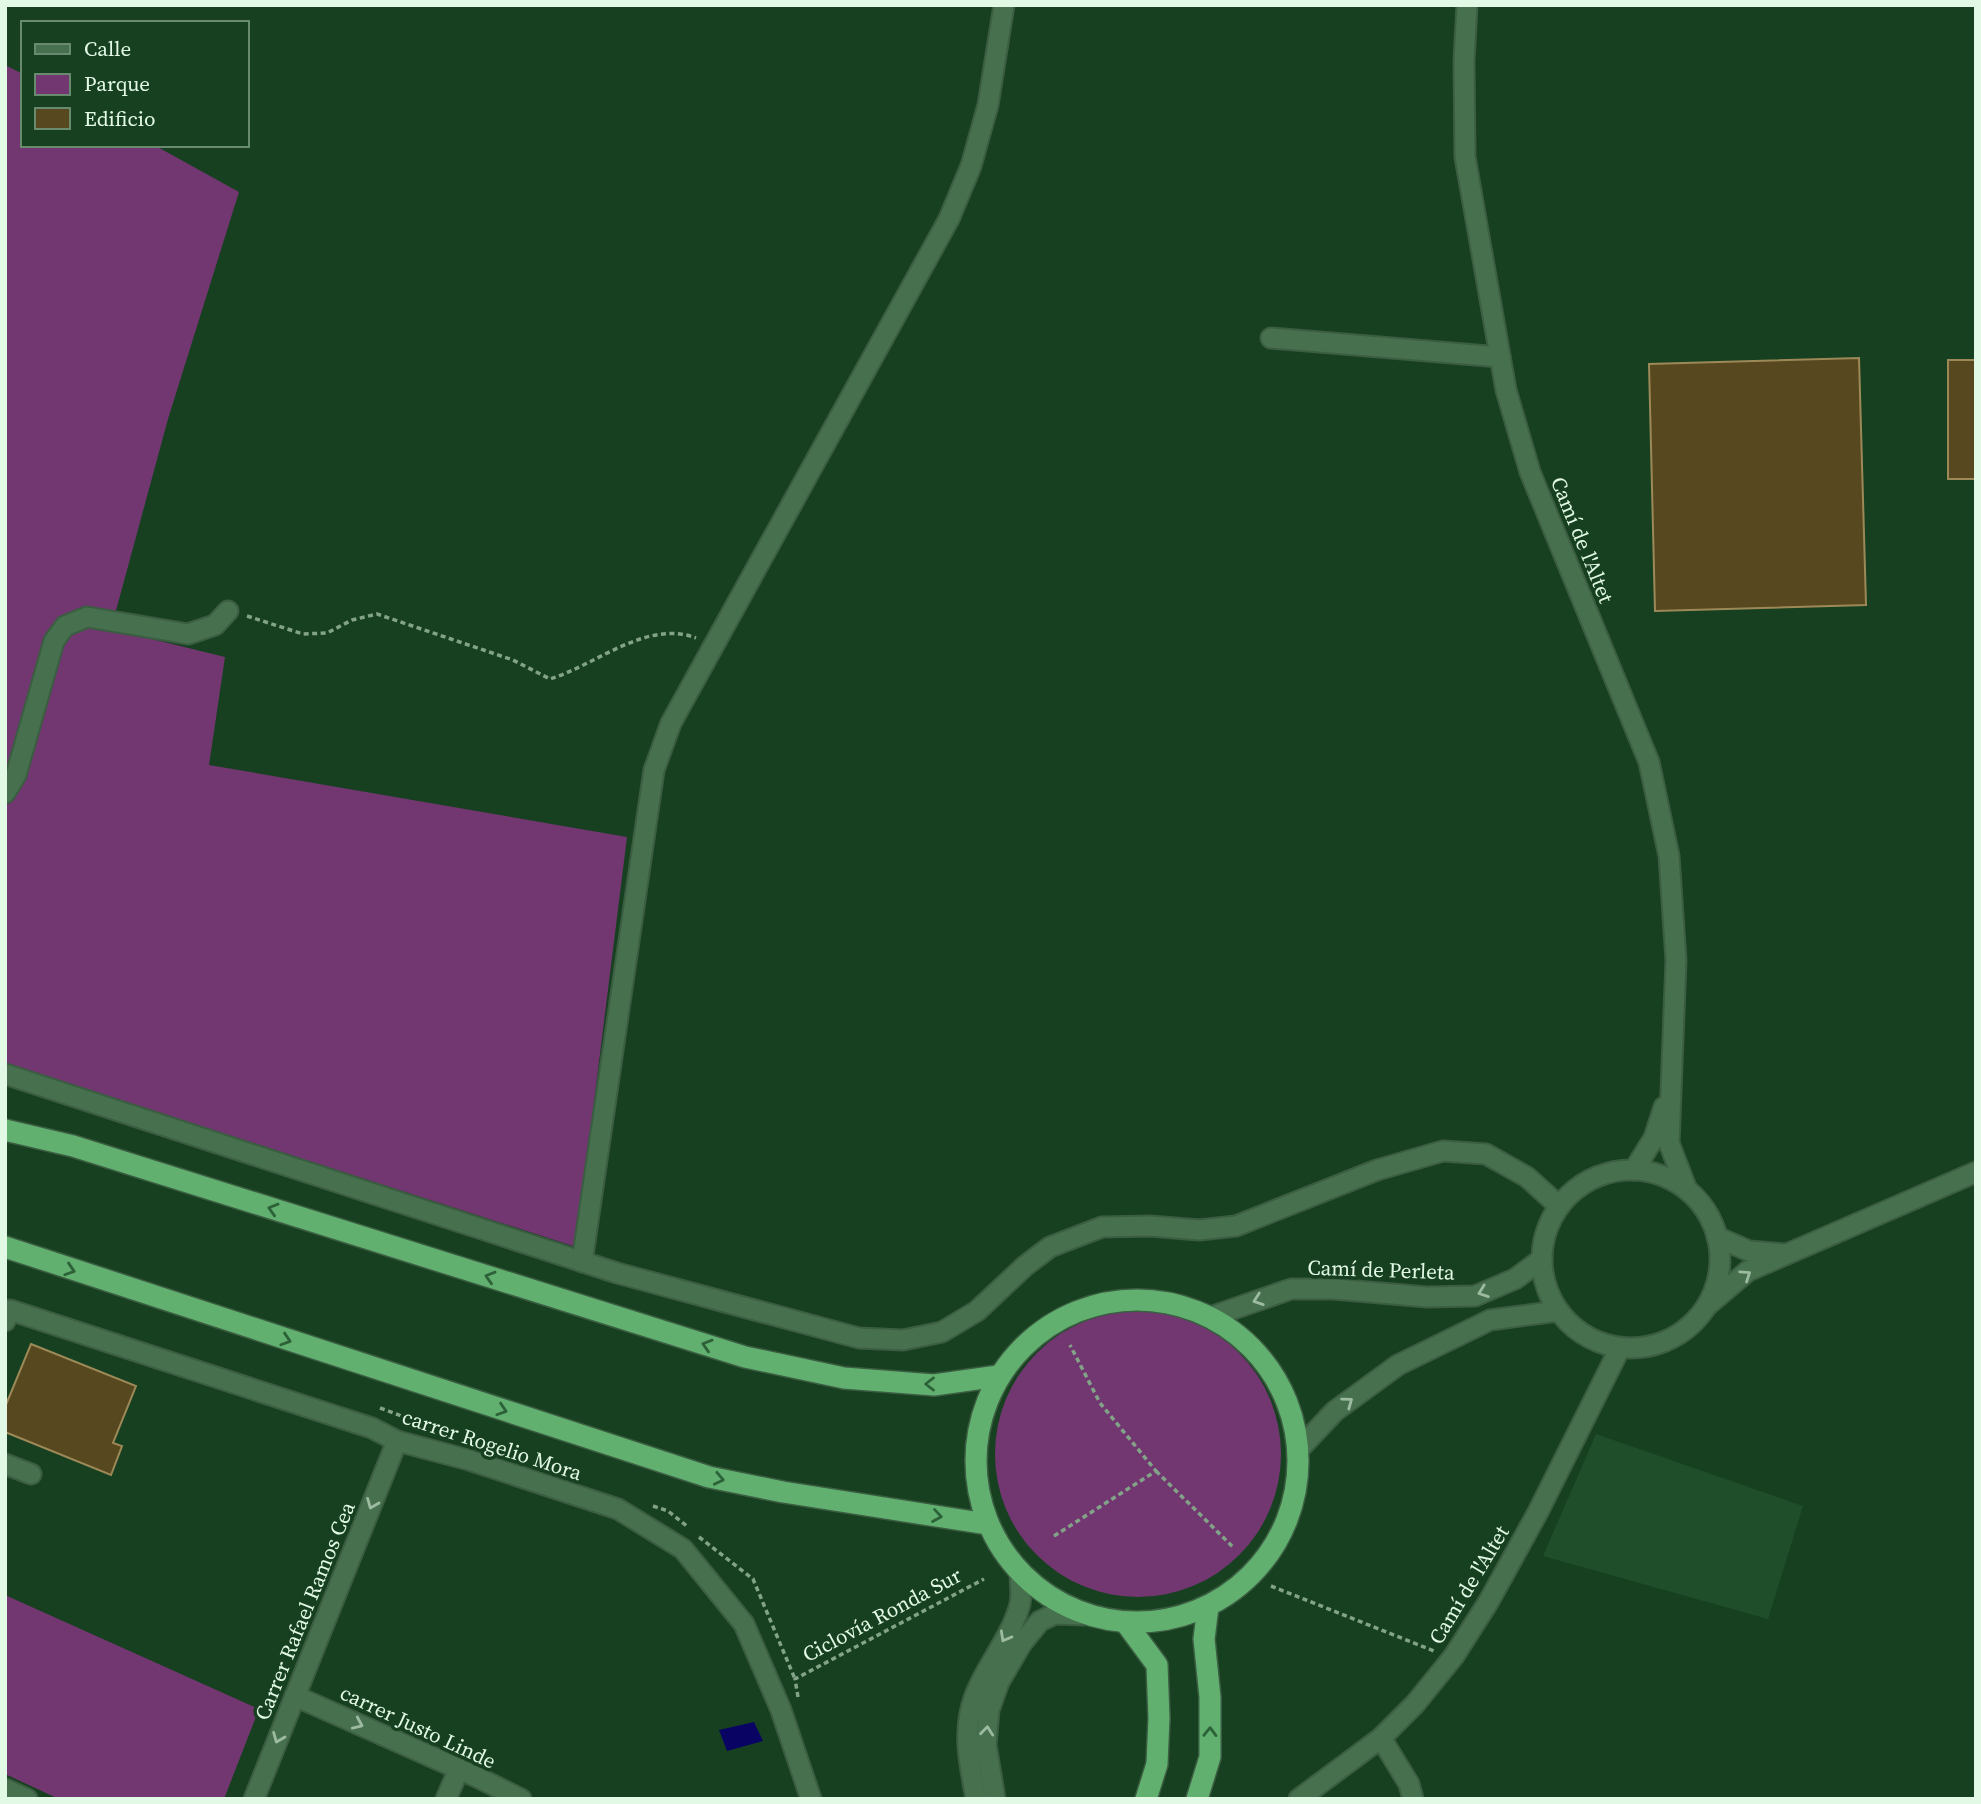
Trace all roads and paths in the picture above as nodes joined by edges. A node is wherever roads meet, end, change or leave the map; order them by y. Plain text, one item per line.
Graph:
1 (1004, 5) edge
2 (1467, 5) edge
3 (1271, 338) dead end
4 (1500, 357) junction
5 (228, 611) joint
6 (714, 645) junction
7 (5, 793) edge
8 (5, 1074) edge
9 (1671, 1086) junction
10 (5, 1130) edge
11 (1634, 1170) junction
12 (1976, 1172) edge
13 (1687, 1189) junction
14 (1559, 1206) junction
15 (1717, 1237) junction
16 (5, 1247) edge
17 (1789, 1254) junction
18 (1542, 1259) junction
19 (582, 1262) junction
20 (1708, 1304) junction
21 (1558, 1311) junction
22 (8, 1315) edge
23 (1213, 1316) junction
24 (1070, 1345) dead end
25 (1620, 1348) junction
26 (998, 1376) junction
27 (397, 1441) junction
28 (1298, 1449) junction
29 (5, 1464) edge
30 (1156, 1471) junction
31 (31, 1474) dead end
32 (987, 1524) junction
33 (1054, 1536) dead end
34 (1234, 1548) dead end
35 (1020, 1572) junction
36 (984, 1579) dead end
37 (1271, 1586) dead end
38 (1208, 1607) junction
39 (1085, 1615) junction
40 (1126, 1623) junction
41 (1452, 1659) junction
42 (296, 1696) junction
43 (799, 1702) dead end
44 (1381, 1738) junction
45 (459, 1769) junction
46 (5, 1789) edge
47 (494, 1793) edge
48 (27, 1799) edge
49 (254, 1799) edge
50 (446, 1799) edge
51 (521, 1799) edge
52 (811, 1799) edge
53 (976, 1799) edge
54 (995, 1799) edge
55 (1146, 1799) edge
56 (1197, 1799) edge
57 (1299, 1799) edge
58 (1413, 1799) edge

1 - 6 street
2 - 4 street, Camí de l'Altet
3 - 4 street
4 - 9 street, Camí de l'Altet
5 - 6 path
5 - 7 street
6 - 19 street
8 - 19 street
9 - 11 street
9 - 13 street
26 -> 10 highway
11 - 13 street
11 - 14 street
12 - 17 street
13 - 15 street
14 - 18 street
14 - 19 street
15 - 17 street
15 - 20 street
16 -> 32 highway
20 -> 17 street
18 - 21 street
18 -> 23 street, Camí de Perleta
20 - 25 street
21 - 25 street
28 -> 21 street
22 - 27 street, carrer Rogelio Mora
23 - 26 highway
23 - 28 highway
24 - 30 path
25 - 41 street, Camí de l'Altet
26 - 32 highway
27 -> 42 street, Carrer Rafael Ramos Cea
27 - 52 street, carrer Rogelio Mora
28 - 38 highway
29 - 31 street
30 - 33 path
30 - 34 path
32 - 35 highway
35 - 39 highway
35 -> 53 street
36 - 43 path, Ciclovía Ronda Sur
37 - 41 path
38 - 40 highway
56 -> 38 highway
39 - 40 highway
54 -> 39 street
40 - 55 highway
41 - 44 street, Camí de l'Altet
42 -> 45 street, carrer Justo Linde
42 -> 49 street, Carrer Rafael Ramos Cea
44 - 57 street, Camí de l'Altet
44 - 58 street
45 - 47 street, carrer Justo Linde
45 - 50 street
46 - 48 street
47 - 51 street, carrer Justo Linde

